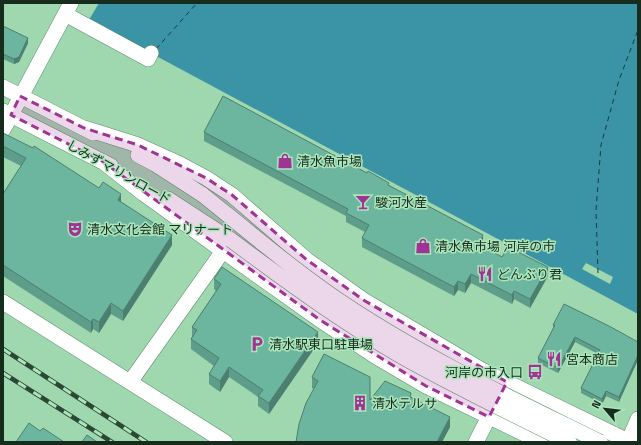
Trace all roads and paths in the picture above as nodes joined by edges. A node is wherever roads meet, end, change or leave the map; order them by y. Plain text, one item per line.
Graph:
1 (68, 9) edge
2 (151, 54) dead end
3 (3, 87) edge
4 (20, 96) junction
5 (7, 113) edge
6 (84, 128) junction
7 (3, 130) edge
8 (227, 246) junction
9 (3, 302) edge
10 (130, 382) junction
11 (507, 382) junction
12 (489, 417) junction
13 (638, 418) edge
14 (225, 442) edge
15 (476, 442) edge
16 (541, 442) edge
17 (569, 442) edge
18 (600, 442) edge
19 (629, 442) edge

1 - 2 street
1 - 4 street
3 - 4 street, しみずマリンロード
4 - 5 street
4 - 6 street, しみずマリンロード
5 - 7 street
5 - 8 street, しみずマリンロード
6 - 11 street
6 - 18 street, しみずマリンロード, bridge
8 - 10 street
8 - 12 street
8 - 17 street, bridge
9 - 10 street
10 - 14 street
11 - 12 street
11 - 19 street
12 - 15 street
12 - 16 street
13 - 19 street

